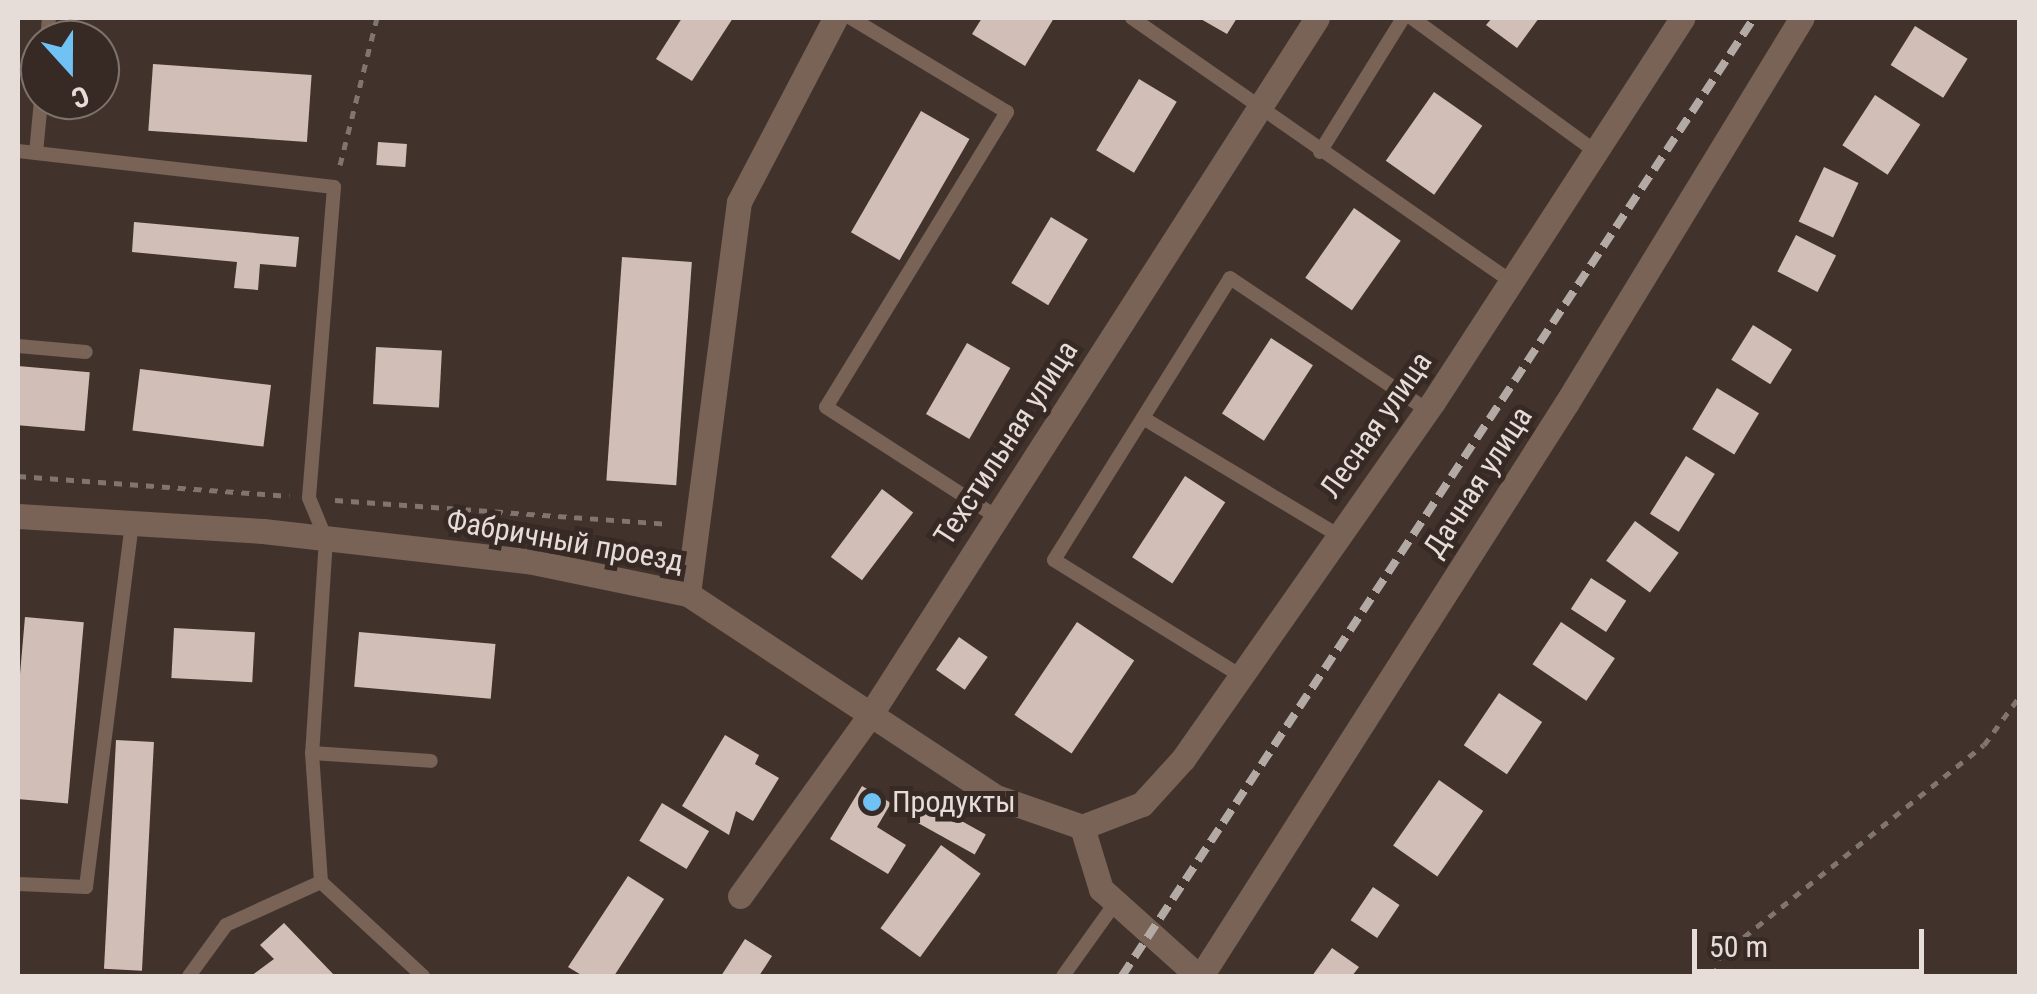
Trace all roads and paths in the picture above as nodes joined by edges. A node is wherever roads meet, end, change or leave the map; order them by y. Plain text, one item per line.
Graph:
1 (376, 18) edge
2 (835, 18) edge
3 (851, 18) edge
4 (1132, 18) edge
5 (1317, 18) edge
6 (1402, 18) edge
7 (1412, 18) edge
8 (1682, 18) edge
9 (1802, 18) edge
10 (1258, 110) junction
11 (39, 120) edge
12 (18, 151) edge
13 (1320, 152) junction
14 (1595, 152) junction
15 (36, 153) junction
16 (334, 187) junction
17 (1512, 280) junction
18 (18, 346) edge
19 (86, 352) dead end
20 (1427, 410) junction
21 (1143, 418) junction
22 (18, 476) edge
23 (309, 498) junction
24 (18, 516) edge
25 (997, 517) junction
26 (132, 523) junction
27 (696, 526) junction
28 (1338, 536) junction
29 (326, 538) junction
30 (688, 594) junction
31 (1241, 676) junction
32 (2020, 696) edge
33 (872, 712) junction
34 (312, 753) junction
35 (431, 761) dead end
36 (1082, 827) junction
37 (321, 882) junction
38 (18, 884) edge
39 (740, 896) dead end
40 (1116, 902) junction
41 (189, 976) edge
42 (424, 976) edge
43 (1063, 976) edge
44 (1200, 976) edge
45 (1715, 976) edge

1 - 16 path
2 - 27 street
3 - 25 lane
4 - 10 lane
5 - 10 street, Техстильная улица
6 - 13 lane
7 - 14 lane
8 - 14 street, Лесная улица
9 - 44 street, Дачная улица
10 - 13 lane
10 - 25 street, Техстильная улица
11 - 15 lane
12 - 15 lane
13 - 17 lane
14 - 17 street, Лесная улица
15 - 16 lane
16 - 23 lane
17 - 20 street, Лесная улица
18 - 19 lane
20 - 21 lane
20 - 28 street, Лесная улица
21 - 28 lane
21 - 31 lane
22 - 23 path
23 - 27 path
23 - 29 lane
24 - 26 street, Фабричный проезд
25 - 33 street, Техстильная улица
26 - 29 street, Фабричный проезд
26 - 38 lane
27 - 30 street
28 - 31 street, Лесная улица
29 - 30 street, Фабричный проезд
29 - 34 lane
30 - 33 street, Фабричный проезд
31 - 36 street, Лесная улица
32 - 45 path
33 - 36 street, Фабричный проезд
33 - 39 street, Техстильная улица
34 - 35 lane
34 - 37 lane
36 - 40 street
37 - 41 lane
37 - 42 lane
40 - 43 lane
40 - 44 street

